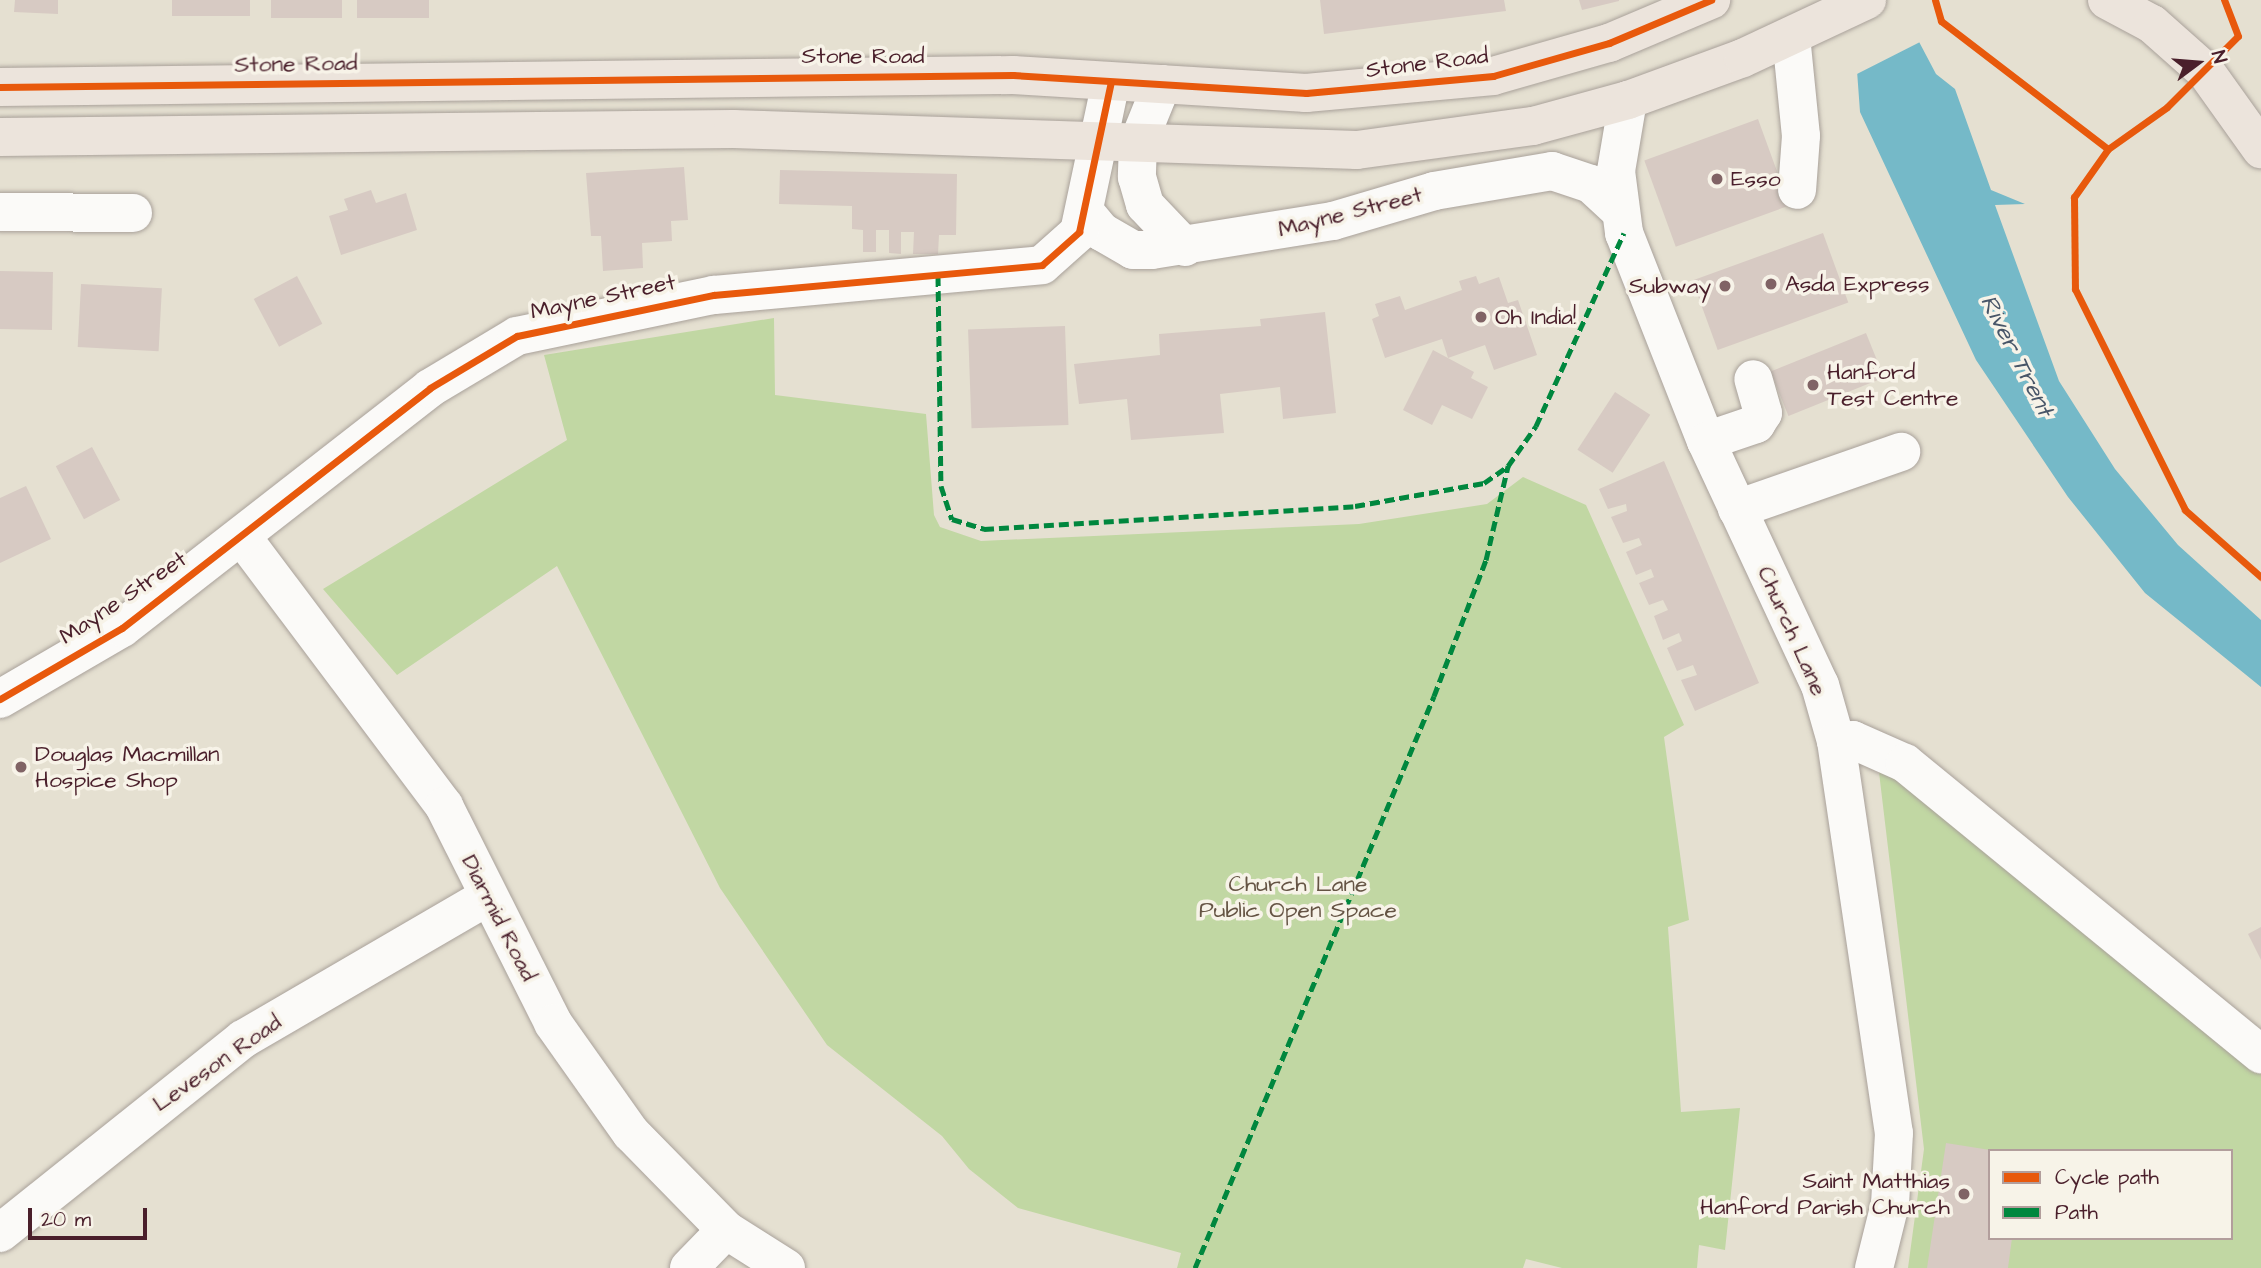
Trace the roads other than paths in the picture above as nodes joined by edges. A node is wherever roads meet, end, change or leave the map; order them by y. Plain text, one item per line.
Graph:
1 (1711, 0) edge
2 (1867, 0) edge
3 (2107, 0) edge
4 (1803, 29) junction
5 (1111, 82) junction
6 (1162, 84) junction
7 (0, 87) edge
8 (1628, 100) junction
9 (0, 137) edge
10 (1097, 141) junction
11 (1138, 143) junction
12 (2261, 149) edge
13 (1797, 191) dead end
14 (1616, 207) junction
15 (0, 212) edge
16 (1084, 212) junction
17 (119, 223) dead end
18 (1185, 247) junction
19 (1754, 379) dead end
20 (1706, 441) junction
21 (1900, 452) dead end
22 (1737, 509) junction
23 (243, 538) junction
24 (0, 699) edge
25 (1836, 741) junction
26 (487, 897) junction
27 (2261, 1054) edge
28 (726, 1230) junction
29 (0, 1233) edge
30 (689, 1268) edge
31 (786, 1268) edge
32 (1874, 1268) edge

1 - 6 highway, Stone Road
2 - 4 highway
3 - 12 highway
4 - 8 highway
4 - 13 street
5 - 6 highway, Stone Road
5 - 7 highway, Stone Road
5 - 10 street, Mayne Street
6 - 11 street
8 - 11 highway
8 - 14 street, Church Lane
9 - 10 highway
10 - 11 highway
10 - 16 street, Mayne Street
11 - 18 street
14 - 18 street, Mayne Street
14 - 20 street, Church Lane
15 - 17 street
16 - 18 street, Mayne Street
16 - 23 street, Mayne Street
19 - 20 street
20 - 22 street, Church Lane
21 - 22 street
22 - 25 street, Church Lane
23 - 24 street, Mayne Street
23 - 26 street, Diarmid Road
25 - 27 street
25 - 32 street, Church Lane
26 - 28 street, Diarmid Road
26 - 29 street, Leveson Road
28 - 30 street
28 - 31 street, Diarmid Road

